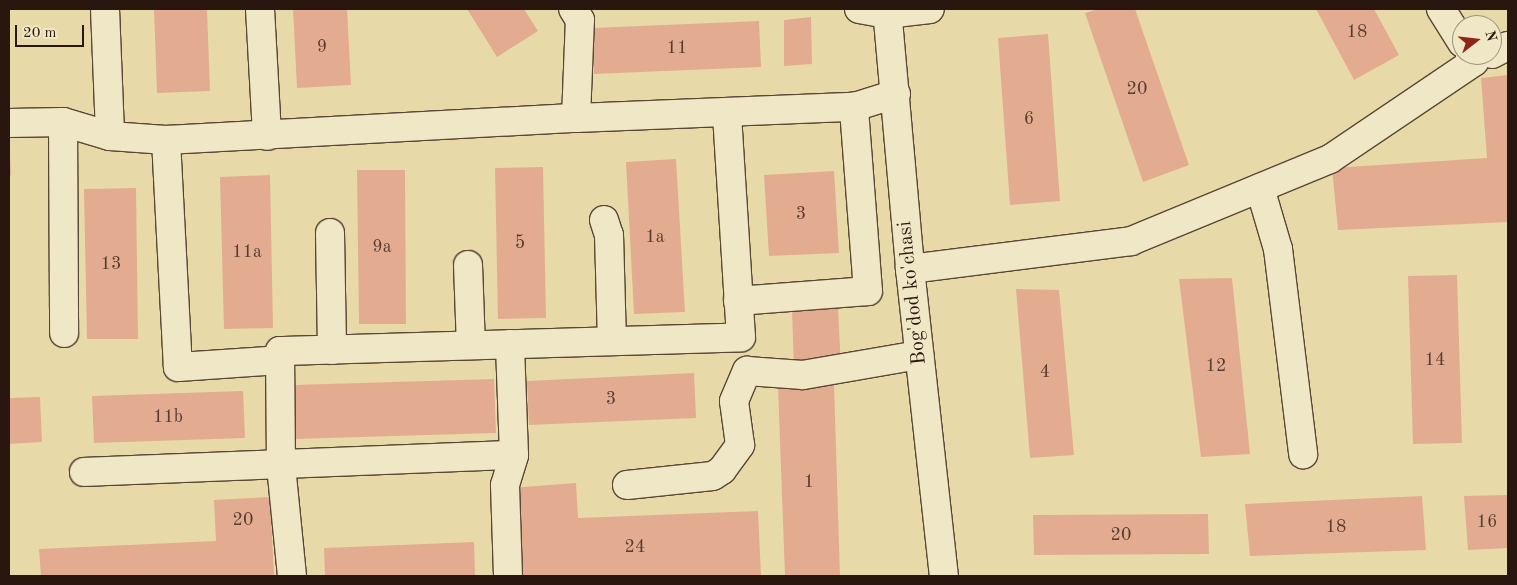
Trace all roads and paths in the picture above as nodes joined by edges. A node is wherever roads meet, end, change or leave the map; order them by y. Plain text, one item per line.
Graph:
1 (105, 9) edge
2 (260, 9) edge
3 (573, 9) edge
4 (859, 9) edge
5 (930, 9) edge
6 (1441, 9) edge
7 (887, 11) edge
8 (1452, 23) edge
9 (1462, 65) edge
10 (896, 94) junction
11 (854, 107) junction
12 (727, 113) junction
13 (576, 118) junction
14 (63, 122) junction
15 (9, 123) edge
16 (110, 136) junction
17 (267, 136) junction
18 (166, 140) junction
19 (1260, 188) junction
20 (604, 220) dead end
21 (330, 233) dead end
22 (468, 265) dead end
23 (910, 269) junction
24 (738, 301) junction
25 (64, 333) dead end
26 (612, 340) junction
27 (510, 344) junction
28 (471, 345) junction
29 (332, 350) junction
30 (919, 355) junction
31 (280, 360) junction
32 (1303, 454) dead end
33 (514, 455) junction
34 (281, 465) junction
35 (84, 472) dead end
36 (628, 485) dead end
37 (292, 576) edge
38 (508, 576) edge
39 (944, 576) edge

1 - 16 street
2 - 17 street
3 - 13 street
4 - 7 street
5 - 7 street
6 - 8 street
7 - 10 street, Bog'dod ko'chasi
9 - 19 street
10 - 11 street
10 - 23 street, Bog'dod ko'chasi
11 - 12 street
11 - 24 street
12 - 13 street
12 - 24 street
13 - 17 street
14 - 15 street
14 - 16 street
14 - 25 street
16 - 18 street
17 - 18 street
18 - 31 street
19 - 23 street
19 - 32 street
20 - 26 street
21 - 29 street
22 - 28 street
23 - 30 street, Bog'dod ko'chasi
24 - 26 street
26 - 27 street
27 - 28 street
27 - 33 street
28 - 29 street
29 - 31 street
30 - 36 street
30 - 39 street, Bog'dod ko'chasi
31 - 34 street
33 - 34 street
33 - 38 street
34 - 35 street
34 - 37 street

